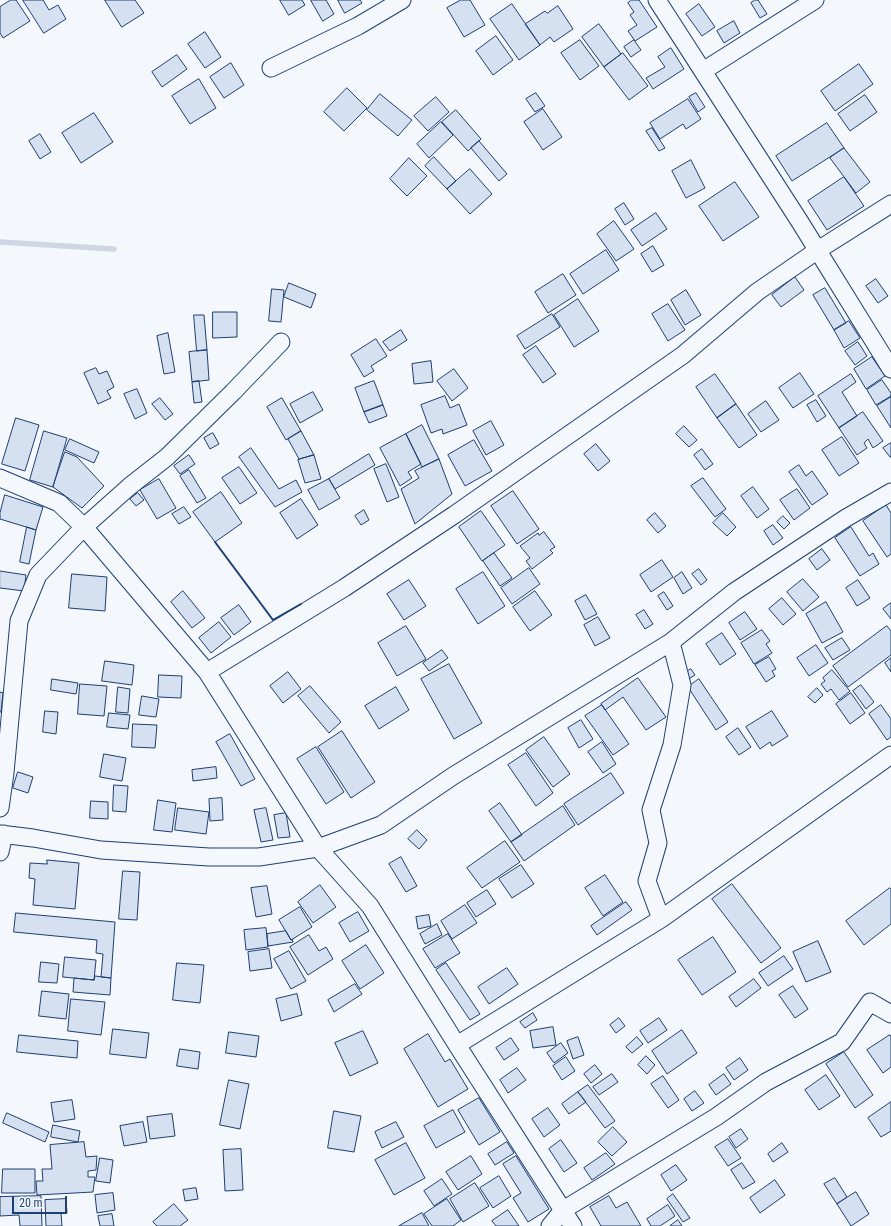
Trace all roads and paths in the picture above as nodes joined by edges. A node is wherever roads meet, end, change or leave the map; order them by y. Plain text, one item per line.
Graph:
1 (402, 0) edge
2 (657, 0) edge
3 (815, 0) edge
4 (272, 68) dead end
5 (703, 71) junction
6 (891, 204) edge
7 (818, 250) junction
8 (281, 342) dead end
9 (891, 369) edge
10 (0, 478) edge
11 (891, 492) edge
12 (84, 527) junction
13 (671, 642) junction
14 (207, 672) junction
15 (891, 755) edge
16 (0, 808) edge
17 (2, 834) edge
18 (318, 848) junction
19 (0, 852) edge
20 (661, 919) junction
21 (891, 1014) edge
22 (457, 1045) junction
23 (563, 1210) junction
24 (550, 1226) edge
25 (573, 1226) edge

1 - 4 street
2 - 5 street
3 - 5 street
5 - 7 street
6 - 7 street
7 - 9 street
7 - 14 street
8 - 12 street
10 - 12 street
11 - 13 street
12 - 14 street
12 - 16 street
13 - 18 street
13 - 20 street
14 - 18 street
15 - 20 street
17 - 18 street
17 - 19 street
18 - 22 street
20 - 22 street
21 - 23 street
22 - 23 street
23 - 24 street
23 - 25 street

